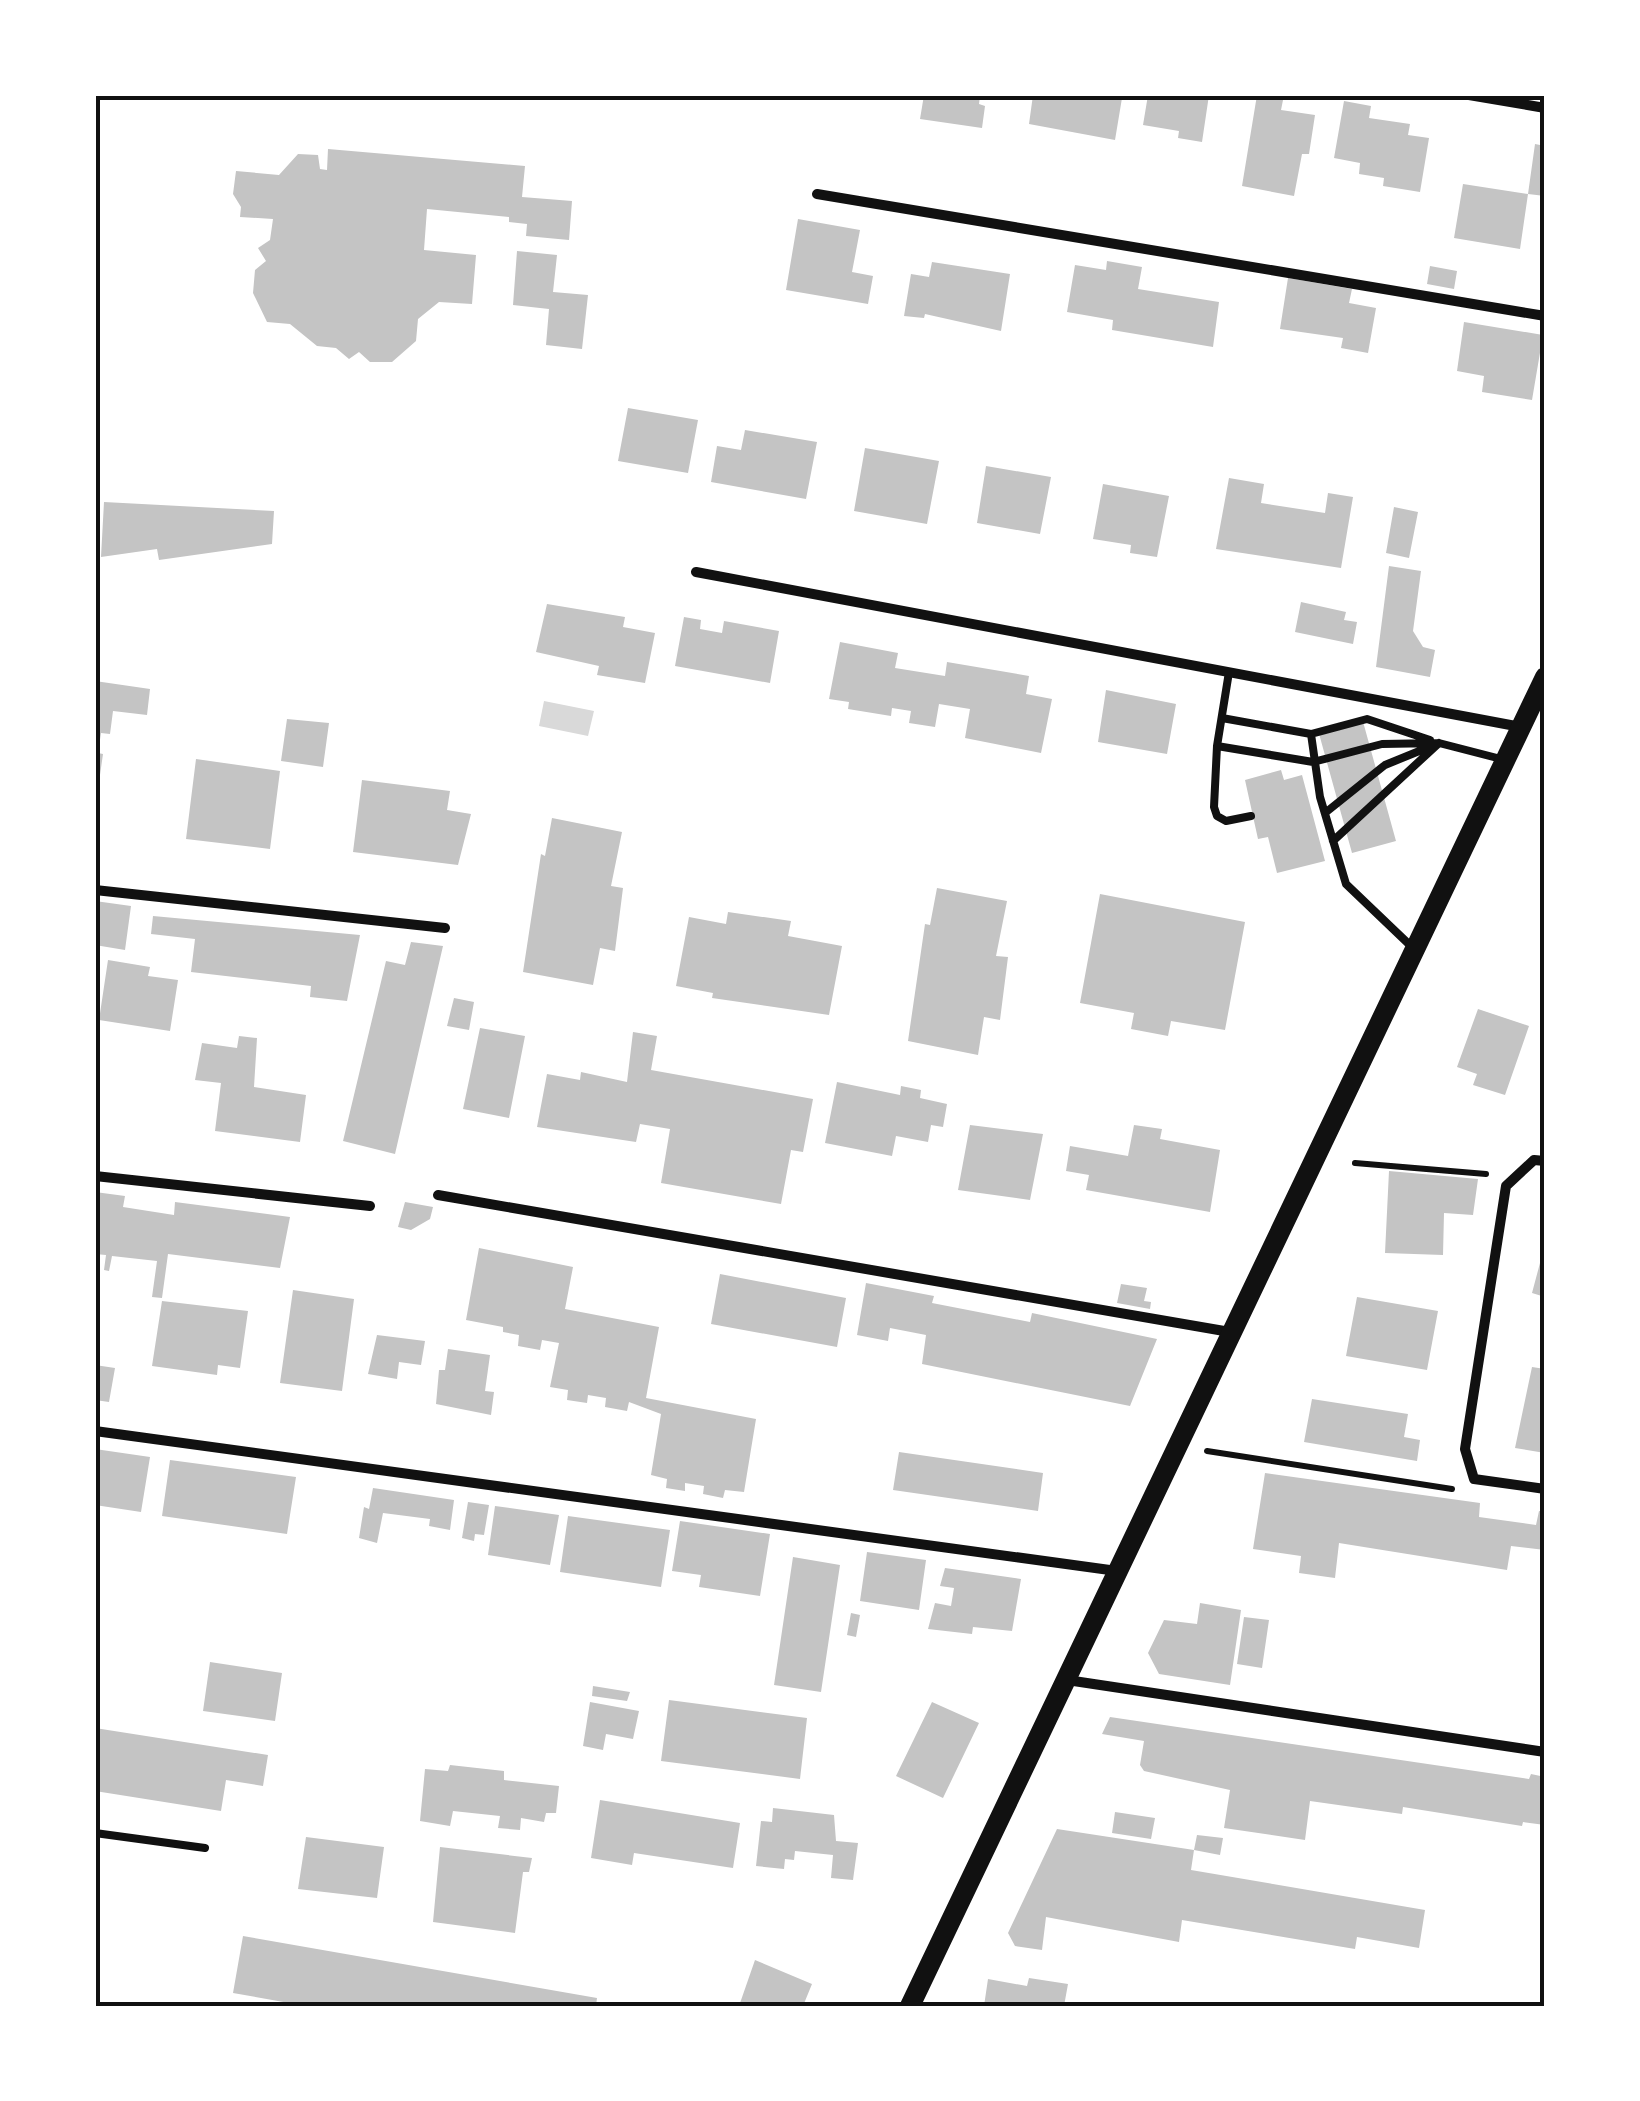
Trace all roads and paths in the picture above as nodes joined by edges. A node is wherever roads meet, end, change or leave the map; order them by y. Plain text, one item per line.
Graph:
1 (1469, 95) edge
2 (1545, 108) edge
3 (817, 194) dead end
4 (1545, 316) edge
5 (696, 572) dead end
6 (1229, 672) junction
7 (1545, 677) edge
8 (1222, 718) junction
9 (1521, 727) junction
10 (1311, 734) junction
11 (1439, 743) junction
12 (1217, 746) junction
13 (1505, 760) junction
14 (1313, 762) junction
15 (1324, 813) junction
16 (1251, 816) dead end
17 (1333, 841) junction
18 (95, 890) edge
19 (445, 928) dead end
20 (1414, 949) junction
21 (1540, 1160) edge
22 (1355, 1163) dead end
23 (95, 1176) edge
24 (1517, 1176) junction
25 (438, 1195) dead end
26 (370, 1206) dead end
27 (1230, 1332) junction
28 (95, 1431) edge
29 (1179, 1438) junction
30 (1474, 1479) junction
31 (1545, 1489) edge
32 (1117, 1571) junction
33 (1066, 1680) junction
34 (1545, 1752) edge
35 (95, 1832) edge
36 (205, 1848) dead end
37 (910, 2006) edge

1 - 2 street
3 - 4 street
5 - 6 street
6 - 8 lane
6 - 9 street
7 - 9 main road
8 - 10 lane
8 - 12 lane
9 - 13 main road
10 - 11 lane
10 - 14 lane
11 - 13 lane
11 - 14 lane
11 - 15 lane
11 - 17 lane
12 - 14 lane
12 - 16 lane
13 - 20 main road
14 - 15 lane
15 - 17 lane
17 - 20 lane
18 - 19 street
20 - 27 main road
21 - 24 street
22 - 24 path
23 - 26 street
24 - 30 street
25 - 27 street
27 - 29 main road
28 - 32 street
29 - 30 path
29 - 32 main road
30 - 31 street
32 - 33 main road
33 - 34 street
33 - 37 main road
35 - 36 lane

